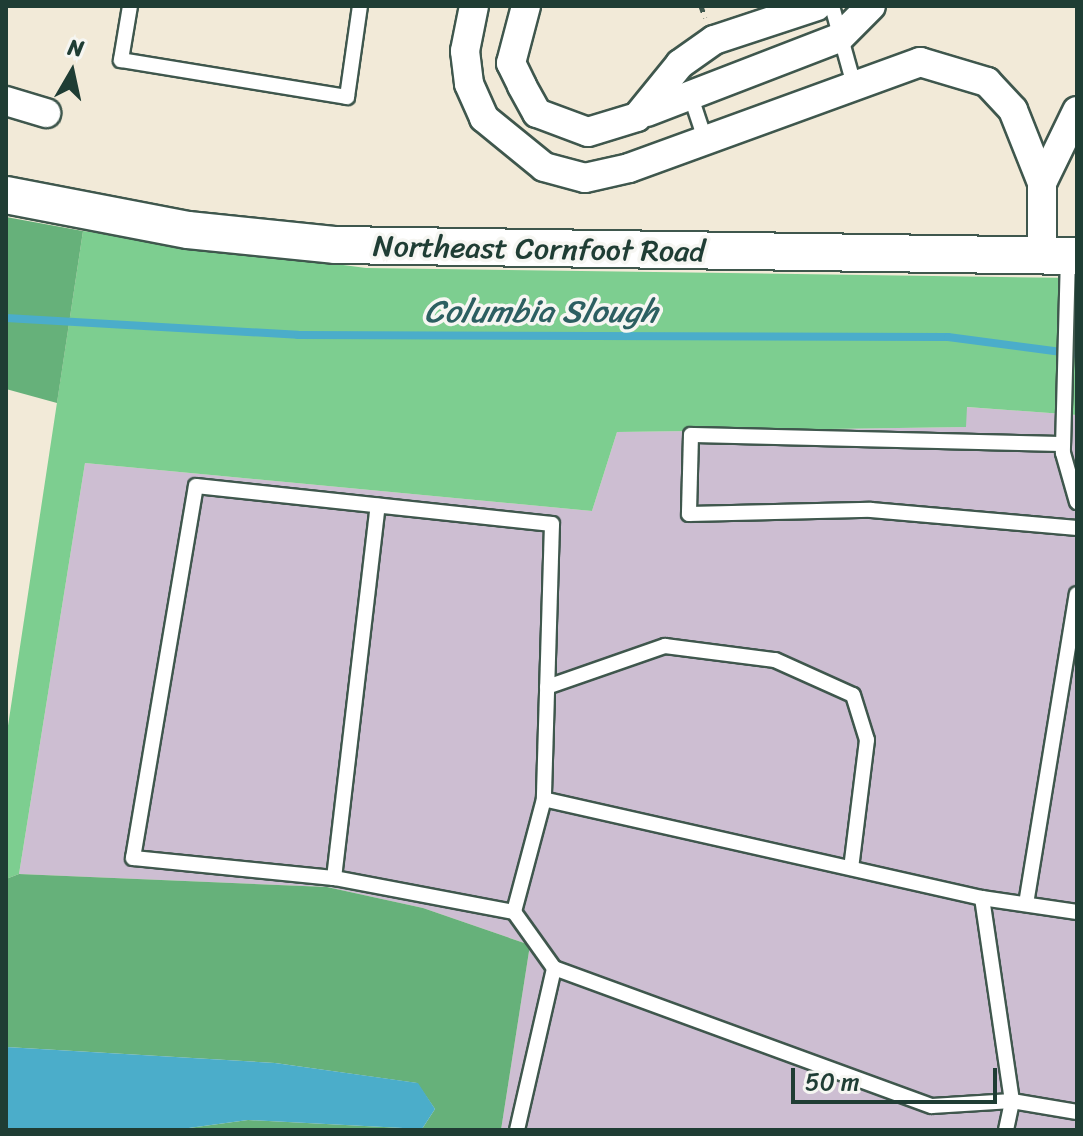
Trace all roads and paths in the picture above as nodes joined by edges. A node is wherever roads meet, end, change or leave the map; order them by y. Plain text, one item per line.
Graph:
1 (130, 6) edge
2 (360, 6) edge
3 (474, 6) edge
4 (526, 6) edge
5 (817, 6) edge
6 (832, 6) edge
7 (871, 6) edge
8 (839, 38) junction
9 (685, 77) junction
10 (853, 81) junction
11 (6, 101) edge
12 (1077, 111) edge
13 (46, 113) dead end
14 (706, 142) junction
15 (1042, 183) junction
16 (6, 195) edge
17 (1062, 255) edge
18 (1063, 444) junction
19 (1077, 502) edge
20 (378, 506) junction
21 (1077, 528) edge
22 (1077, 594) edge
23 (547, 687) junction
24 (544, 799) junction
25 (851, 868) junction
26 (334, 878) junction
27 (982, 898) junction
28 (1026, 904) junction
29 (514, 912) junction
30 (1077, 912) edge
31 (554, 968) junction
32 (1012, 1101) junction
33 (1077, 1112) edge
34 (517, 1130) edge
35 (1006, 1130) edge

1 - 2 lane
3 - 14 street
4 - 9 street
5 - 9 street
6 - 8 lane
7 - 8 street
8 - 9 street
8 - 10 lane
9 - 14 lane
10 - 14 street
10 - 15 street
11 - 13 street
12 - 15 street
15 - 17 street
16 - 17 street, Northeast Cornfoot Road
17 - 18 lane
18 - 19 lane
18 - 21 lane
20 - 23 lane
20 - 26 lane
20 - 26 lane
22 - 28 lane
23 - 24 lane
23 - 25 lane
24 - 25 lane
24 - 29 lane
25 - 27 lane
26 - 29 lane
27 - 28 lane
27 - 32 lane
28 - 30 lane
29 - 31 lane
31 - 32 lane
31 - 34 lane
32 - 33 lane
32 - 35 lane

